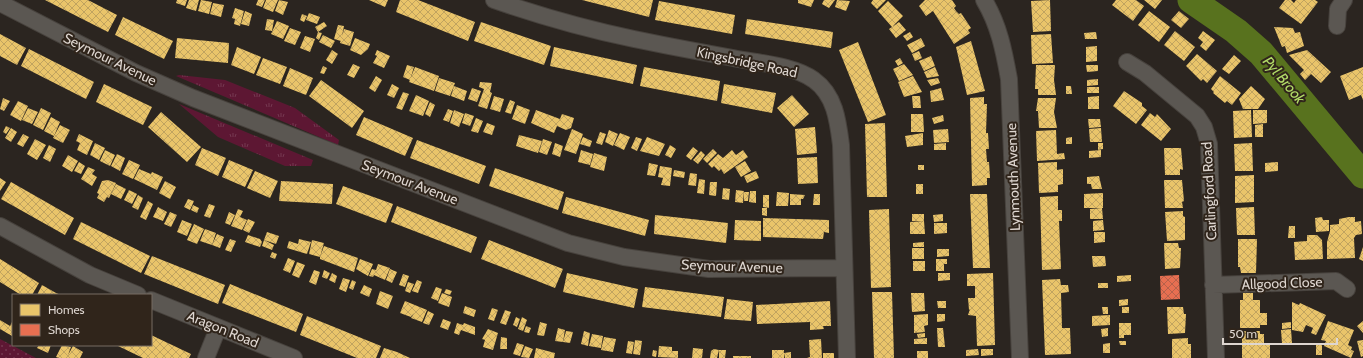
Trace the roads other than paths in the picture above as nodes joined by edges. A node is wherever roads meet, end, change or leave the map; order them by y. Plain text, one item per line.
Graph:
1 (494, 0) edge
2 (984, 0) edge
3 (1344, 0) edge
4 (0, 3) edge
5 (1337, 26) dead end
6 (1127, 62) dead end
7 (0, 226) edge
8 (844, 268) junction
9 (1213, 285) junction
10 (1347, 290) dead end
11 (136, 294) edge
12 (152, 300) edge
13 (218, 328) junction
14 (206, 358) edge
15 (294, 358) edge
16 (847, 358) edge
17 (1020, 358) edge
18 (1216, 358) edge

1 - 8 street, Kingsbridge Road
2 - 17 street, Lynmouth Avenue
3 - 5 street
4 - 8 street, Seymour Avenue
6 - 9 street, Carlingford Road
7 - 11 street
8 - 16 street, Kingsbridge Road
9 - 10 street, Allgood Close
9 - 18 street, Carlingford Road
12 - 13 street, Aragon Road
13 - 14 street
13 - 15 street, Aragon Road

